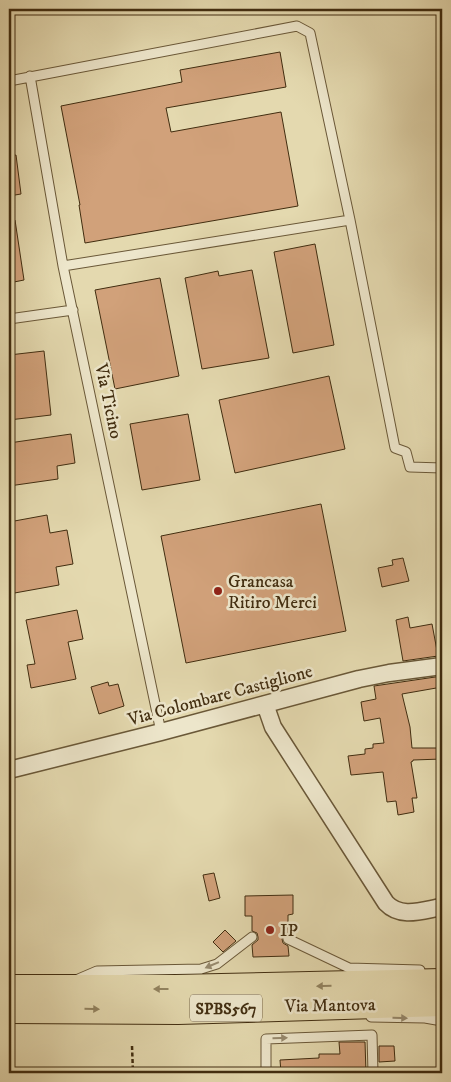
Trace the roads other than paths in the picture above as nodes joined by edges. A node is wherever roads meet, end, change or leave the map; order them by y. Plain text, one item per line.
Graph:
1 (30, 76) junction
2 (9, 81) edge
3 (350, 220) junction
4 (63, 266) junction
5 (73, 310) junction
6 (9, 319) edge
7 (442, 468) edge
8 (442, 666) edge
9 (265, 704) junction
10 (161, 732) junction
11 (9, 770) edge
12 (442, 907) edge
13 (252, 938) dead end
14 (288, 939) dead end
15 (435, 977) edge
16 (9, 989) edge
17 (57, 999) junction
18 (442, 1002) edge
19 (282, 1006) junction
20 (9, 1009) edge
21 (328, 1014) dead end
22 (366, 1017) dead end
23 (9, 1018) edge
24 (442, 1021) edge
25 (266, 1073) edge
26 (373, 1073) edge

1 - 2 lane
1 - 3 lane
1 - 4 lane, Via Ticino
3 - 4 lane
3 - 7 lane
4 - 5 lane, Via Ticino
5 - 6 lane
5 - 10 lane, Via Ticino
8 - 9 street, Via Colombare Castiglione
9 - 10 street, Via Colombare Castiglione
9 - 12 street
10 - 11 street, Via Colombare Castiglione
13 -> 17 lane
14 - 15 lane
15 -> 17 highway, Via Mantova / SPBS567
16 - 17 highway, Via Mantova / SPBS567
17 -> 19 highway, Via Mantova / SPBS567
17 - 20 highway, Via Mantova / SPBS567
17 - 23 highway
18 - 19 highway, Via Mantova / SPBS567
19 - 21 lane
22 -> 24 lane
25 -> 26 lane

